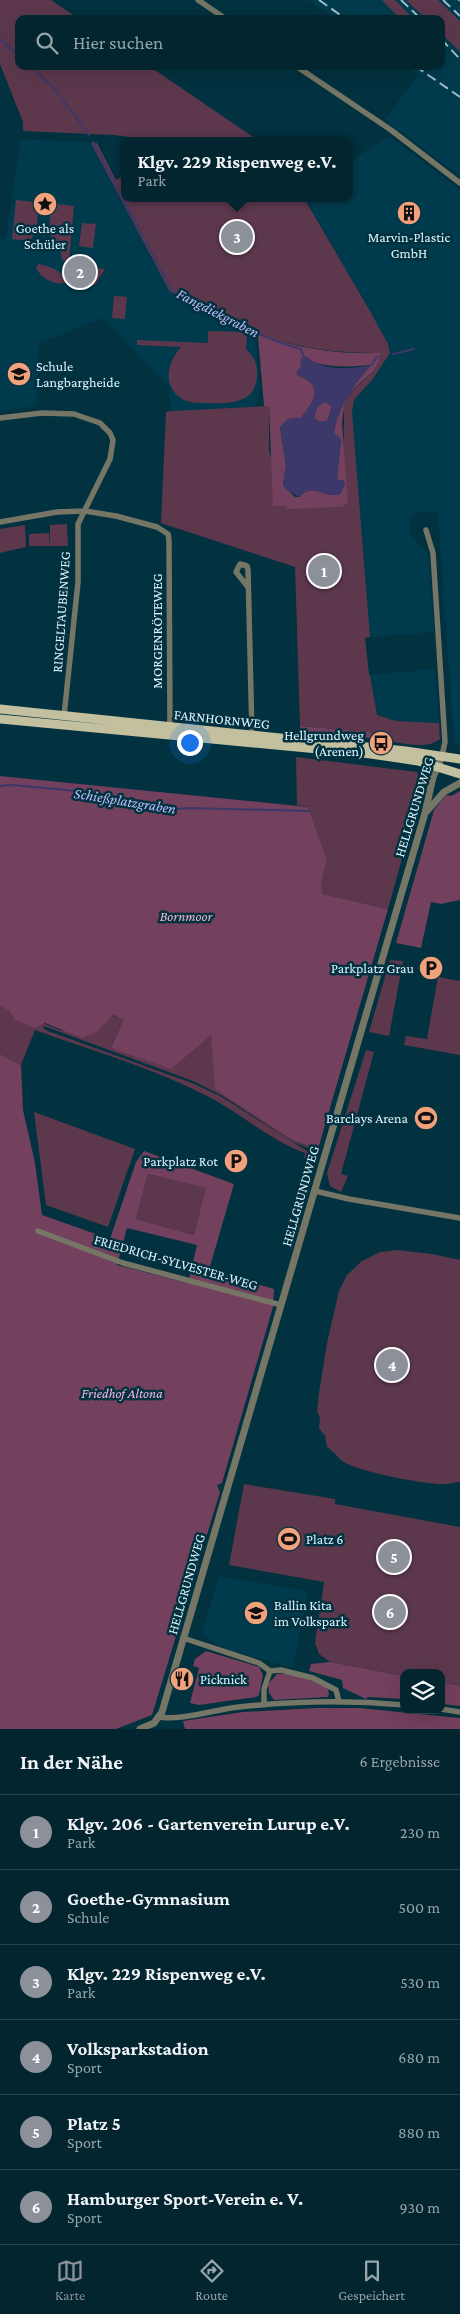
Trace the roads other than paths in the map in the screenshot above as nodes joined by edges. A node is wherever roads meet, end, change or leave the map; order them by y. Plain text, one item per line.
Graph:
1 (198, 0) edge
2 (220, 15) edge
3 (302, 70) edge
4 (460, 183) edge
5 (0, 418) edge
6 (85, 511) junction
7 (0, 522) edge
8 (426, 530) dead end
9 (248, 588) dead end
10 (0, 709) edge
11 (64, 716) junction
12 (0, 719) edge
13 (170, 728) junction
14 (252, 736) junction
15 (442, 756) junction
16 (460, 759) edge
17 (438, 767) junction
18 (460, 774) edge
19 (460, 784) edge
20 (425, 813) junction
21 (315, 1190) junction
22 (460, 1218) edge
23 (38, 1231) dead end
24 (280, 1305) junction
25 (183, 1638) junction
26 (270, 1670) junction
27 (339, 1702) junction
28 (264, 1705) junction
29 (400, 1705) edge
30 (445, 1710) edge
31 (460, 1712) edge
32 (160, 1717) junction
33 (140, 1729) edge

1 - 2 street
3 - 4 street
5 - 6 street, RINGELTAUBENWEG
6 - 7 street
6 - 11 street, RINGELTAUBENWEG
6 - 13 street, MORGENRÖTEWEG
8 - 15 street, HELLGRUNDWEG
9 - 14 street
10 - 11 main road, FARNHORNWEG
11 - 13 main road, FARNHORNWEG
12 - 17 main road, FARNHORNWEG
13 - 14 main road, FARNHORNWEG
14 - 15 main road, FARNHORNWEG
15 - 16 main road, FARNHORNWEG
15 - 17 street, HELLGRUNDWEG
17 - 18 main road, FARNHORNWEG
17 - 20 street, HELLGRUNDWEG
19 - 20 street
20 - 21 street, HELLGRUNDWEG
21 - 22 street
21 - 24 street, HELLGRUNDWEG
23 - 24 street, FRIEDRICH-SYLVESTER-WEG
24 - 25 street, HELLGRUNDWEG
25 - 26 street
25 - 32 street, HELLGRUNDWEG
26 - 27 street
26 - 28 street
27 - 28 street
27 - 29 street
28 - 32 street
30 - 31 street
32 - 33 street

